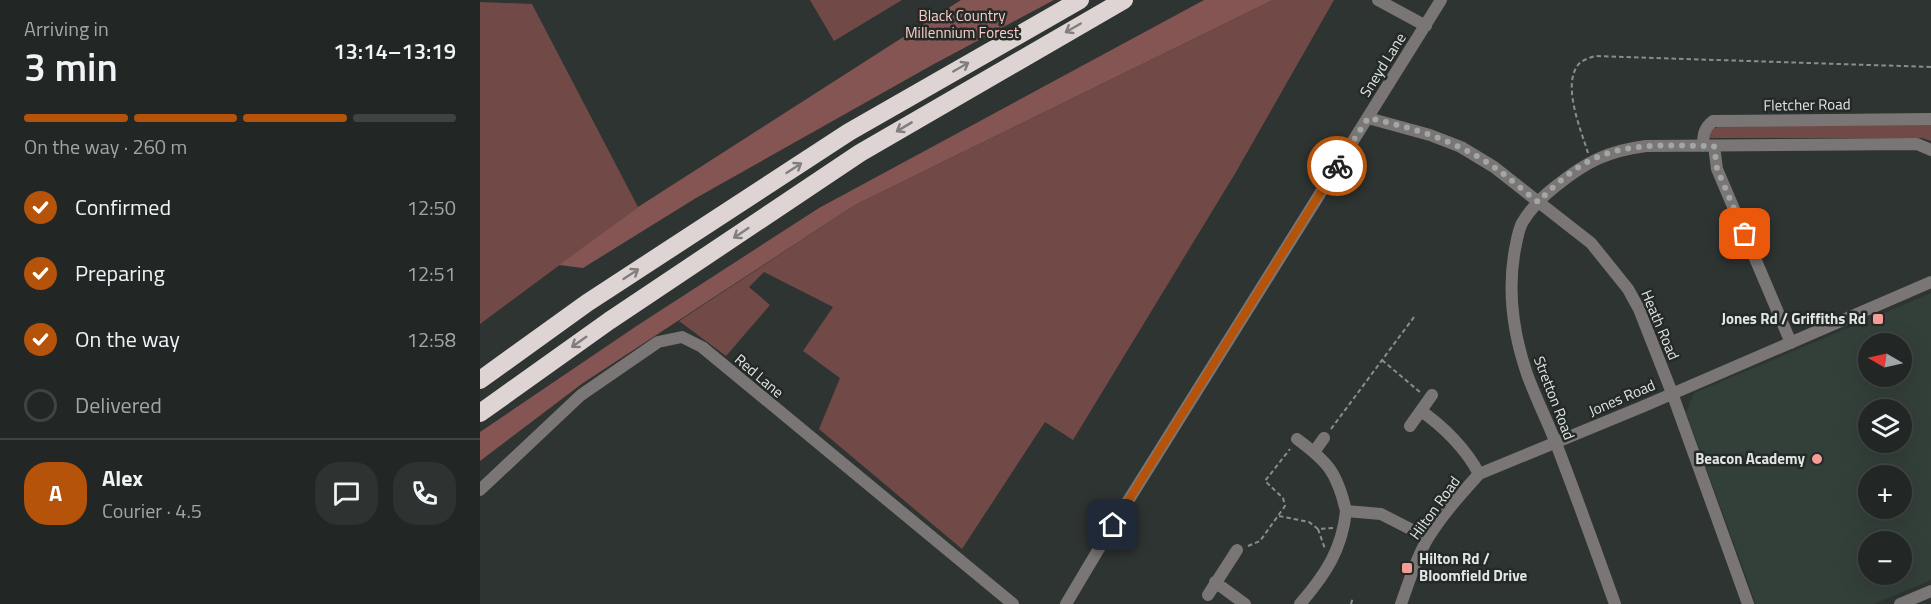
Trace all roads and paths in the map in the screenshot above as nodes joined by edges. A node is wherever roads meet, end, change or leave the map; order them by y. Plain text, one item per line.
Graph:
1 (1080, 0) edge
2 (1124, 0) edge
3 (1378, 0) edge
4 (1441, 0) edge
5 (1426, 26) junction
6 (1931, 67) edge
7 (1368, 118) junction
8 (1931, 119) edge
9 (1708, 146) junction
10 (1931, 150) edge
11 (1590, 161) junction
12 (1538, 202) junction
13 (1931, 282) edge
14 (1414, 317) dead end
15 (1791, 343) junction
16 (1382, 360) junction
17 (480, 380) edge
18 (1672, 393) junction
19 (1430, 398) joint
20 (1421, 411) junction
21 (480, 413) edge
22 (1410, 426) dead end
23 (1323, 438) joint
24 (1297, 439) joint
25 (1556, 443) junction
26 (1314, 452) junction
27 (1479, 474) junction
28 (480, 490) edge
29 (1346, 511) junction
30 (1279, 516) junction
31 (1344, 527) junction
32 (1318, 529) junction
33 (1428, 538) junction
34 (1238, 550) joint
35 (1335, 554) junction
36 (1215, 582) junction
37 (1931, 591) edge
38 (1208, 596) dead end
39 (1353, 597) dead end
40 (1013, 604) edge
41 (1066, 604) edge
42 (1245, 604) edge
43 (1299, 604) edge
44 (1351, 604) edge
45 (1401, 604) edge
46 (1615, 604) edge
47 (1748, 604) edge
48 (1900, 604) edge

17 -> 1 highway
2 -> 21 highway
3 - 5 street
4 - 5 street, Sneyd Lane
5 - 7 street, Sneyd Lane
6 - 11 path
7 - 12 street, Heath Road
7 - 41 street, Sneyd Lane
8 - 9 street, Fletcher Road
9 - 10 street
9 - 11 street
9 - 15 street
11 - 12 street
12 - 18 street, Heath Road
12 - 25 street, Stretton Road
13 - 15 street, Jones Road
14 - 16 path
15 - 18 street, Jones Road
16 - 19 path
16 - 23 path
18 - 25 street, Jones Road
18 - 47 street, Heath Road
19 - 20 street
20 - 22 street
20 - 27 street
23 - 26 street
24 - 26 street
24 - 30 path
25 - 27 street, Hilton Road
25 - 46 street, Stretton Road
26 - 29 street
27 - 33 street, Hilton Road
28 - 40 street, Red Lane
29 - 31 street
29 - 33 street
30 - 32 path
30 - 34 path
31 - 32 path
31 - 35 street
32 - 35 path
33 - 45 street, Hilton Road
34 - 36 street
35 - 43 street
36 - 38 street
36 - 42 street
37 - 48 street
39 - 44 path

